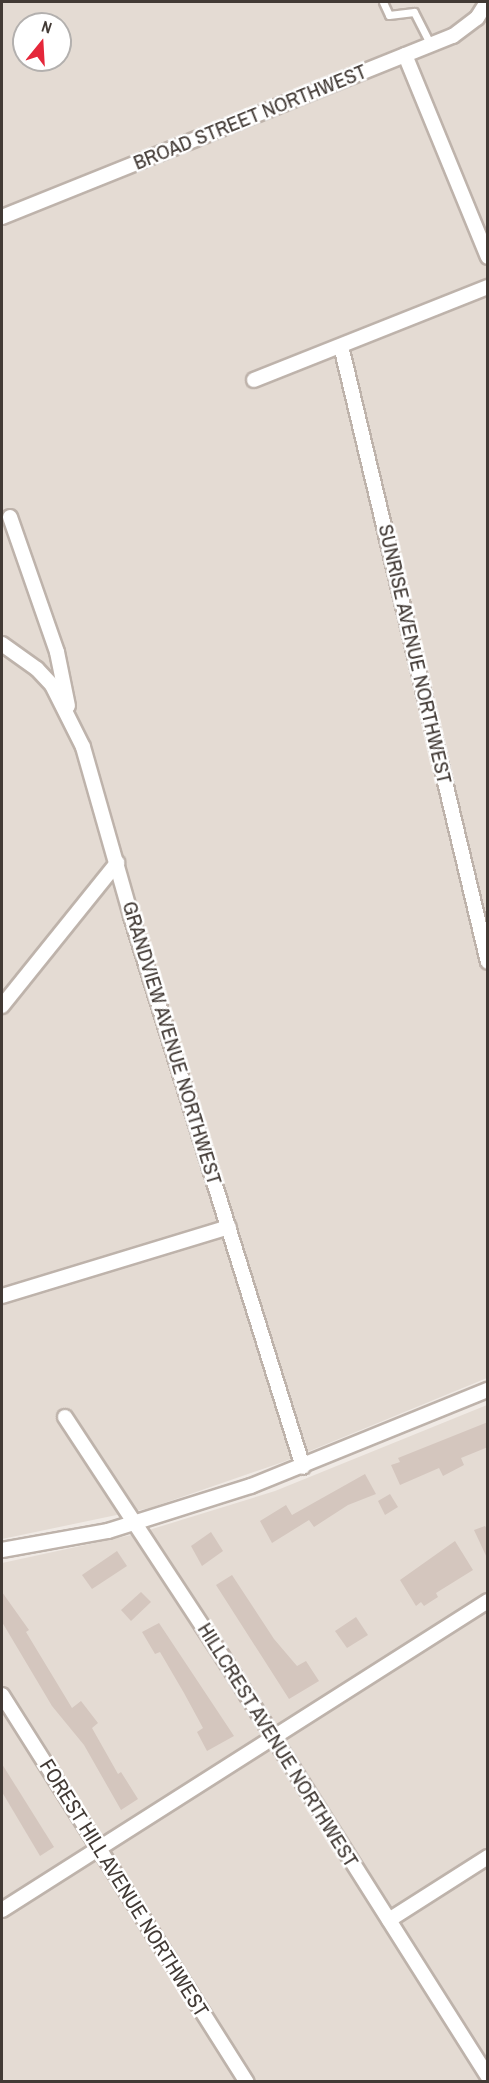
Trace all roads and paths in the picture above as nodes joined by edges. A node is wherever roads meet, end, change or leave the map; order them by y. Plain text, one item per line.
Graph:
1 (382, 2) edge
2 (487, 2) edge
3 (431, 45) junction
4 (405, 55) junction
5 (2, 217) edge
6 (488, 257) edge
7 (488, 287) edge
8 (341, 346) junction
9 (254, 380) dead end
10 (10, 517) dead end
11 (2, 644) edge
12 (69, 714) junction
13 (117, 863) junction
14 (488, 962) edge
15 (2, 1006) edge
16 (229, 1227) junction
17 (2, 1296) edge
18 (488, 1390) edge
19 (65, 1417) dead end
20 (303, 1467) junction
21 (136, 1523) junction
22 (2, 1550) edge
23 (488, 1601) edge
24 (2, 1695) edge
25 (273, 1737) junction
26 (99, 1848) junction
27 (488, 1857) edge
28 (2, 1910) edge
29 (389, 1920) junction
30 (488, 2076) edge
31 (247, 2082) edge

1 - 3 lane
2 - 3 street, BROAD STREET NORTHWEST
3 - 4 street, BROAD STREET NORTHWEST
4 - 5 street, BROAD STREET NORTHWEST
4 - 6 street
7 - 8 street
8 - 9 street
8 - 14 street, SUNRISE AVENUE NORTHWEST
10 - 12 street
11 - 12 street, GRANDVIEW AVENUE NORTHWEST
12 - 13 street, GRANDVIEW AVENUE NORTHWEST
13 - 15 street
13 - 16 street, GRANDVIEW AVENUE NORTHWEST
16 - 17 street
16 - 20 street, GRANDVIEW AVENUE NORTHWEST
18 - 20 street
19 - 21 street, HILLCREST AVENUE NORTHWEST
20 - 21 street
21 - 22 street
21 - 25 street, HILLCREST AVENUE NORTHWEST
23 - 25 street
24 - 26 street, FOREST HILL AVENUE NORTHWEST
25 - 26 street
25 - 29 street, HILLCREST AVENUE NORTHWEST
26 - 28 street
26 - 31 street, FOREST HILL AVENUE NORTHWEST
27 - 29 street
29 - 30 street, HILLCREST AVENUE NORTHWEST

